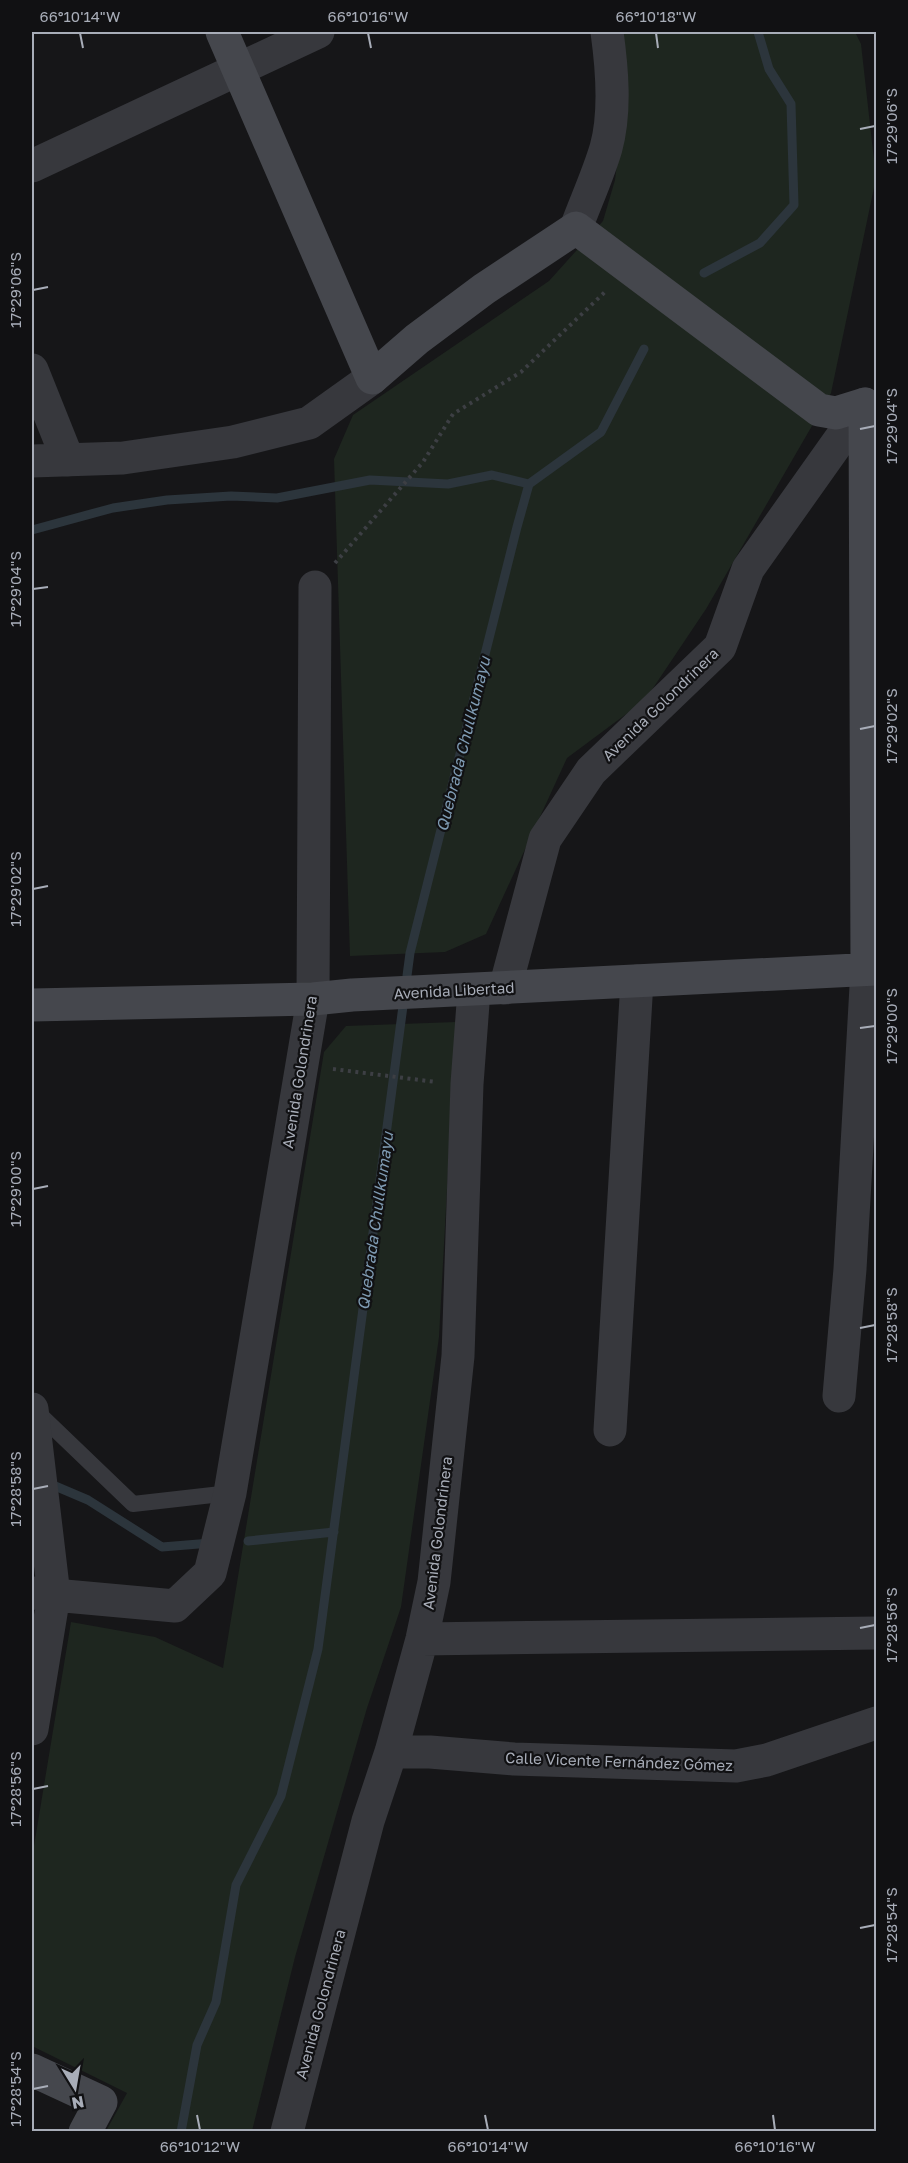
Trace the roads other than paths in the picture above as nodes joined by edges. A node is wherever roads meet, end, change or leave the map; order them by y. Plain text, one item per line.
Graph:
1 (222, 32) edge
2 (318, 32) edge
3 (607, 32) edge
4 (238, 68) junction
5 (32, 166) edge
6 (576, 228) junction
7 (32, 370) edge
8 (372, 378) junction
9 (871, 403) edge
10 (68, 460) junction
11 (32, 461) edge
12 (315, 587) road end
13 (872, 969) edge
14 (637, 981) junction
15 (490, 989) junction
16 (313, 999) junction
17 (32, 1005) edge
18 (863, 1267) edge
19 (839, 1396) dead end
20 (32, 1408) edge
21 (610, 1430) dead end
22 (230, 1493) junction
23 (43, 1594) edge
24 (876, 1633) edge
25 (422, 1639) junction
26 (876, 1723) edge
27 (32, 1729) edge
28 (390, 1752) junction
29 (32, 2070) edge
30 (85, 2132) edge
31 (287, 2132) edge

1 - 4 street
2 - 4 street
3 - 6 street
4 - 5 street
4 - 8 street
6 - 8 street
6 - 9 street
7 - 10 street
8 - 10 street
9 - 13 street
9 - 15 street, Avenida Golondrinera
10 - 11 street
12 - 16 street, Avenida Golondrinera
13 - 14 street, Avenida Libertad
13 - 18 street
14 - 15 street, Avenida Libertad
14 - 21 street
15 - 16 street, Avenida Libertad
15 - 25 street, Avenida Golondrinera
16 - 17 street, Avenida Libertad
16 - 22 street, Avenida Golondrinera
18 - 19 street
20 - 22 lane
20 - 23 street
22 - 23 street, Avenida Golondrinera
23 - 27 street
24 - 25 street
25 - 28 street, Avenida Golondrinera
26 - 28 street, Calle Vicente Fernández Gómez
28 - 31 street, Avenida Golondrinera
29 - 30 street

